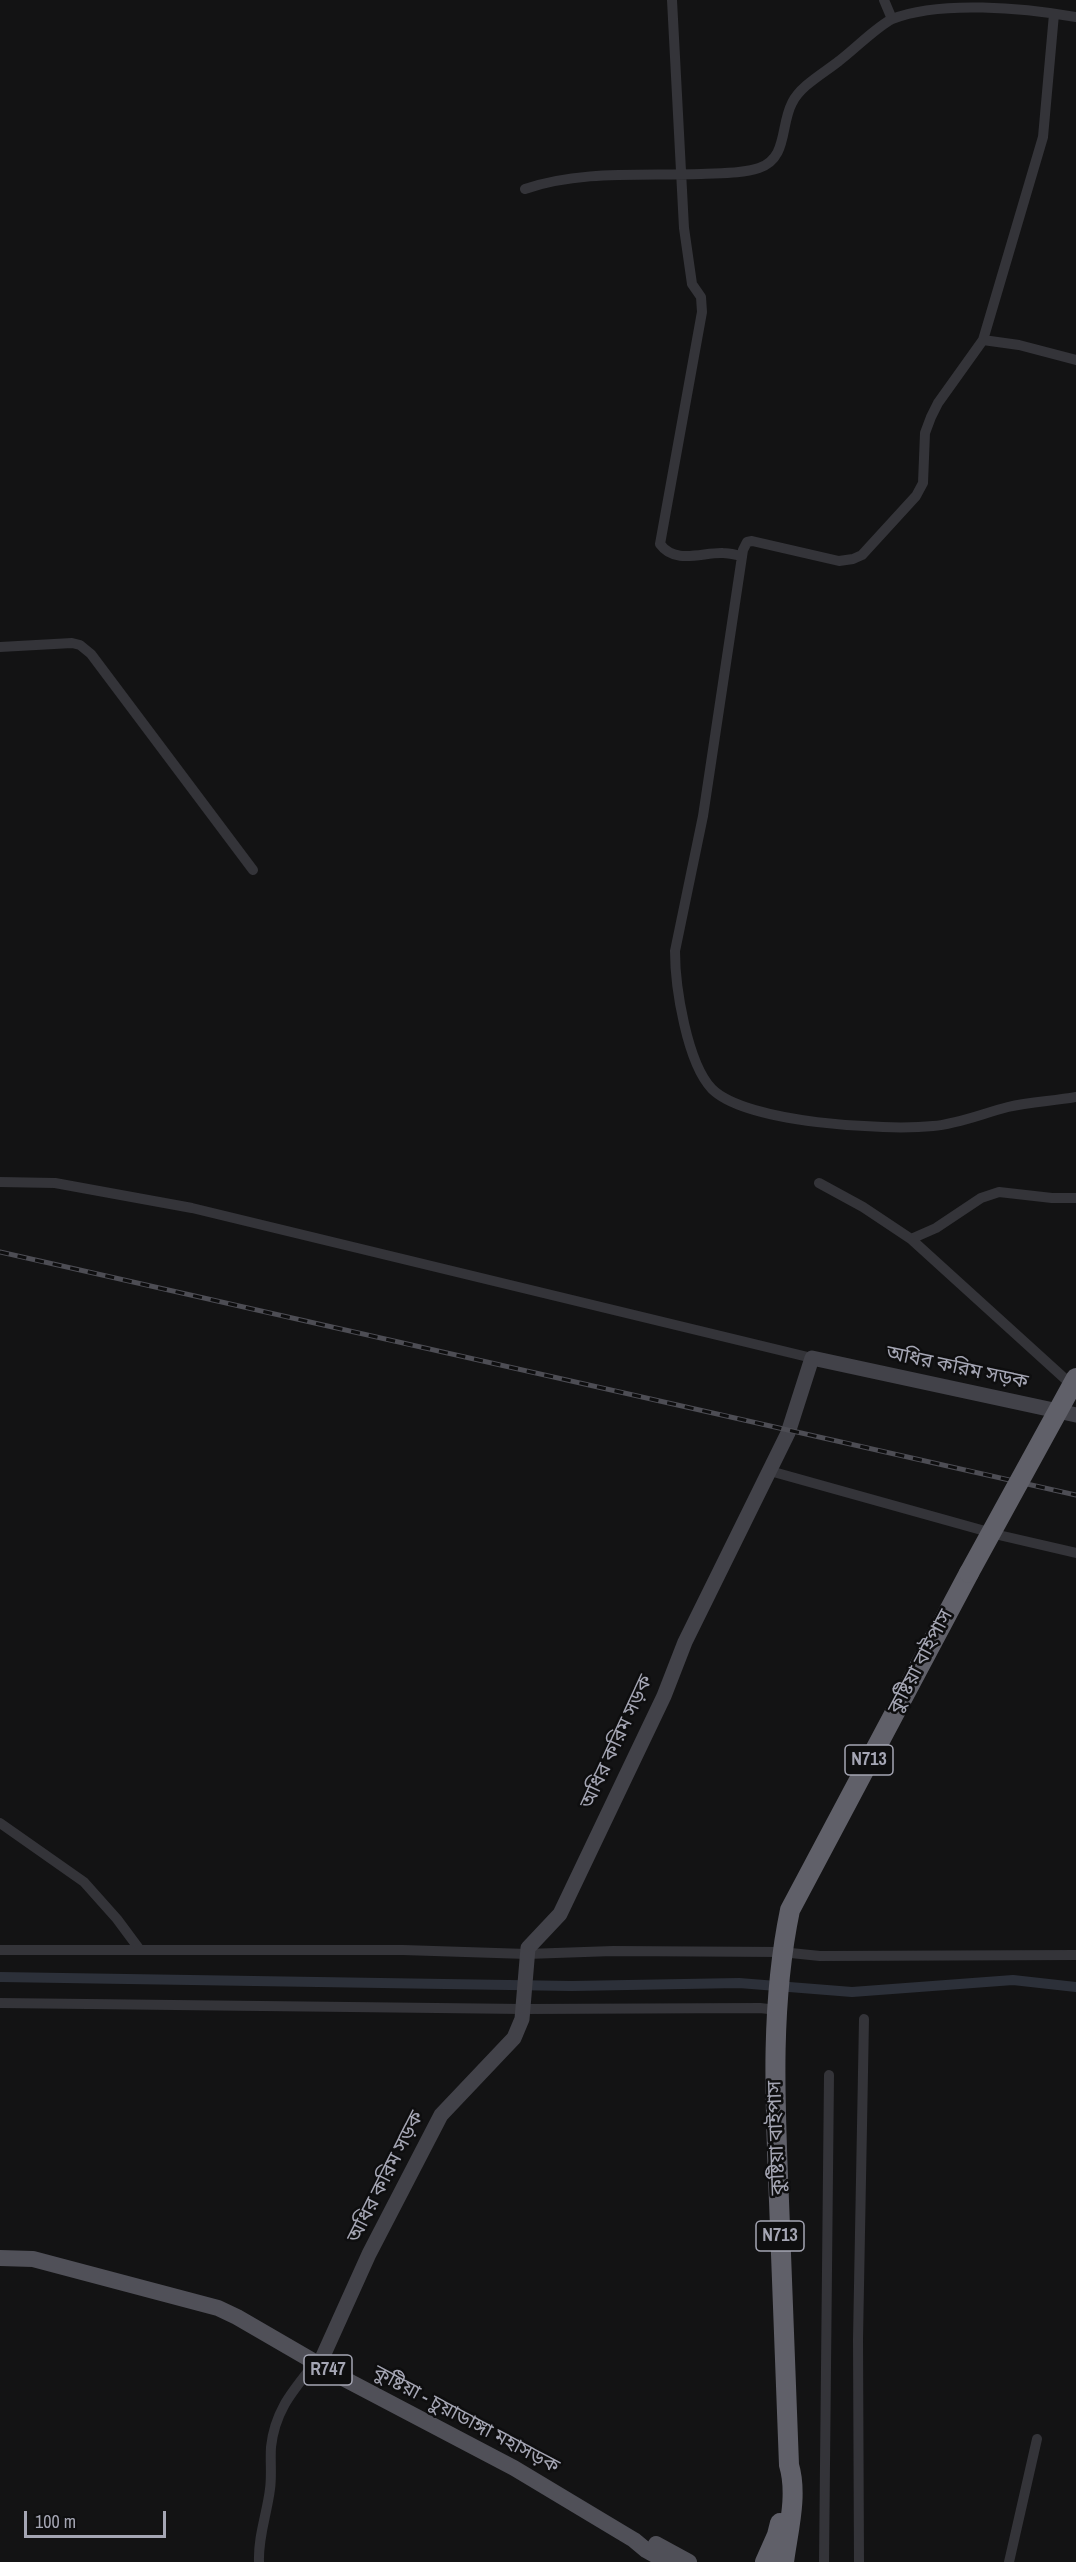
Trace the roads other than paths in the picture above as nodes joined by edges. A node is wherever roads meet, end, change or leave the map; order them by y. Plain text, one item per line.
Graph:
1 (672, 0) edge
2 (884, 0) edge
3 (991, 4) edge
4 (1054, 14) junction
5 (1076, 17) edge
6 (892, 19) junction
7 (681, 175) junction
8 (525, 189) dead end
9 (983, 340) junction
10 (1076, 360) edge
11 (742, 556) junction
12 (0, 647) edge
13 (253, 870) dead end
14 (1076, 1097) edge
15 (0, 1182) edge
16 (819, 1183) dead end
17 (1076, 1198) edge
18 (911, 1239) junction
19 (812, 1358) junction
20 (1076, 1378) edge
21 (1076, 1389) edge
22 (1076, 1415) edge
23 (770, 1471) junction
24 (1076, 1553) edge
25 (0, 1823) edge
26 (0, 1950) edge
27 (140, 1950) junction
28 (781, 1954) junction
29 (1076, 1955) edge
30 (527, 1957) junction
31 (0, 2003) edge
32 (777, 2008) junction
33 (524, 2009) junction
34 (864, 2019) dead end
35 (829, 2074) dead end
36 (0, 2258) edge
37 (317, 2364) junction
38 (1037, 2439) dead end
39 (785, 2518) junction
40 (634, 2540) junction
41 (259, 2562) edge
42 (667, 2562) edge
43 (689, 2562) edge
44 (765, 2562) edge
45 (775, 2562) edge
46 (784, 2562) edge
47 (791, 2562) edge
48 (824, 2562) edge
49 (859, 2562) edge
50 (1009, 2562) edge

1 - 7 street
2 - 6 street
3 - 4 street
3 - 6 street
4 - 5 street
4 - 9 street
6 - 7 street
7 - 8 street
7 - 11 street
9 - 10 street
9 - 11 street
11 - 14 street
12 - 13 street
15 - 19 street
16 - 18 street
17 - 18 street
18 - 21 street
19 - 22 main road, অধির করিম সড়ক
19 - 23 main road, অধির করিম সড়ক
20 - 28 highway, কুষ্টিয়া বাইপাস / N713, bridge
23 - 24 street
23 - 30 main road, অধির করিম সড়ক
25 - 27 street
26 - 27 street
27 - 30 street
28 - 29 street
28 - 30 street
28 - 32 highway, কুষ্টিয়া বাইপাস / N713
30 - 33 main road, অধির করিম সড়ক
31 - 33 street
32 - 33 street
32 - 39 highway, কুষ্টিয়া বাইপাস / N713
33 - 37 main road, অধির করিম সড়ক
34 - 49 street
35 - 48 street
36 - 37 main road, কুষ্টিয়া - চুয়াডাঙ্গা মহাসড়ক / R747
37 - 40 main road, কুষ্টিয়া - চুয়াডাঙ্গা মহাসড়ক / R747
37 - 41 street
38 - 50 street
39 - 44 highway
39 - 45 highway, কুষ্টিয়া বাইপাস / N713
39 - 46 highway, কুষ্টিয়া বাইপাস / N713
39 - 47 highway
40 - 42 main road, কুষ্টিয়া - চুয়াডাঙ্গা মহাসড়ক / R747
40 - 43 main road

